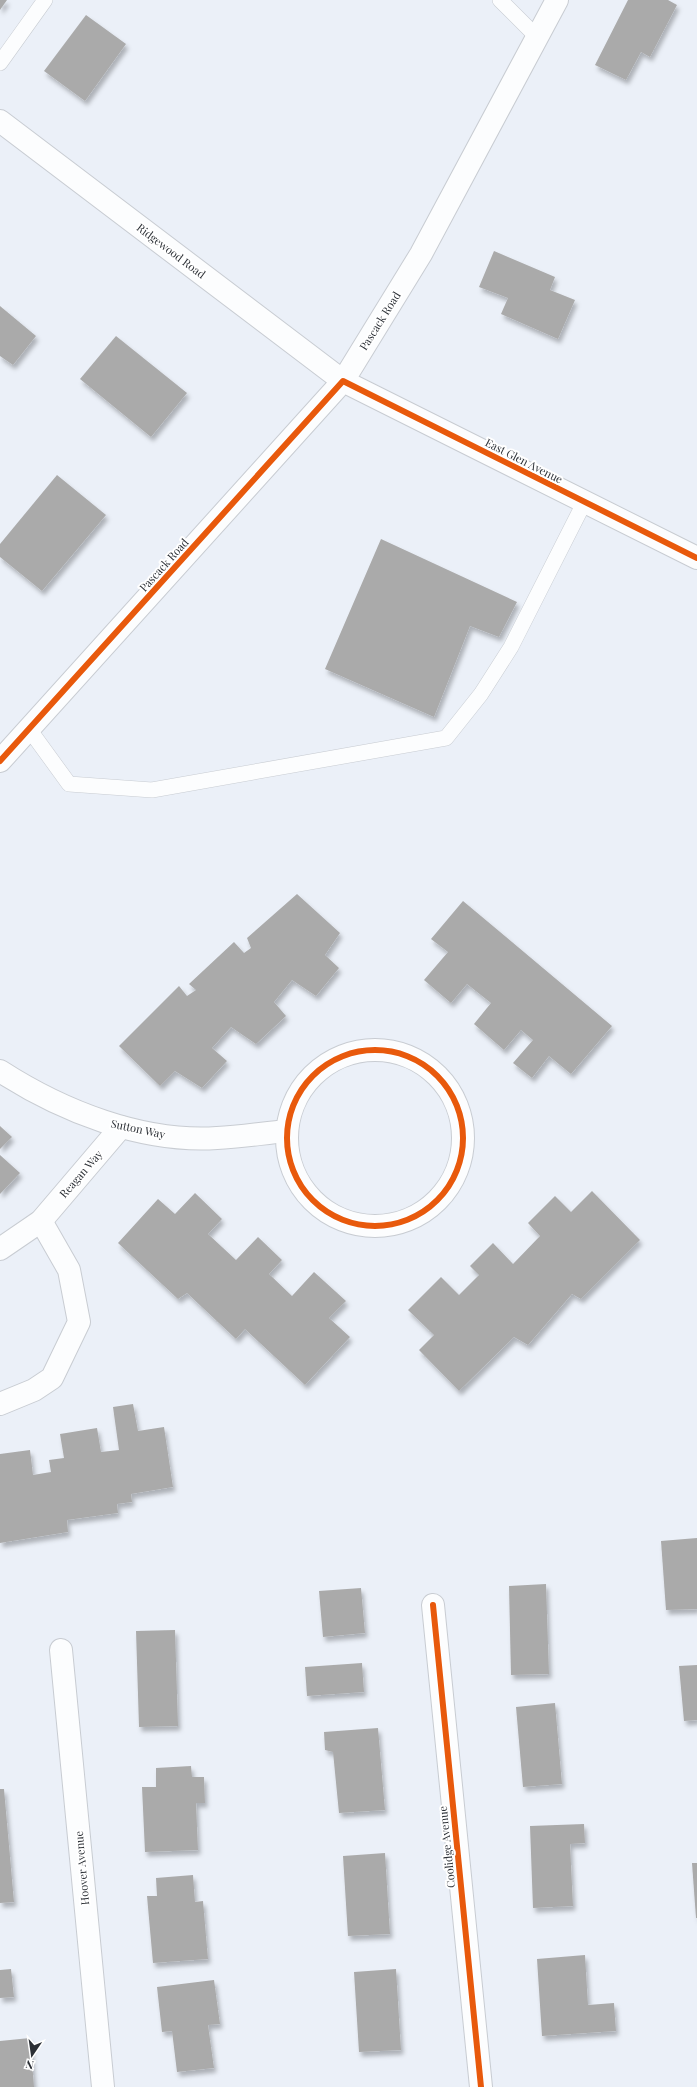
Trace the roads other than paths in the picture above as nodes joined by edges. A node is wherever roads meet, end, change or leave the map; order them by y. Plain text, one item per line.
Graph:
1 (45, 0) edge
2 (500, 0) edge
3 (557, 0) edge
4 (538, 37) junction
5 (0, 63) edge
6 (0, 121) edge
7 (343, 381) junction
8 (584, 503) junction
9 (697, 558) edge
10 (29, 729) junction
11 (0, 761) edge
12 (0, 1071) edge
13 (121, 1127) junction
14 (287, 1131) junction
15 (41, 1221) junction
16 (0, 1249) edge
17 (0, 1404) edge
18 (433, 1605) dead end
19 (61, 1650) dead end
20 (103, 2087) edge
21 (481, 2087) edge

1 - 5 lane
2 - 4 lane
3 - 4 street, Pascack Road
4 - 7 street, Pascack Road
6 - 7 street, Ridgewood Road
7 - 8 street, East Glen Avenue
7 - 10 street, Pascack Road
8 - 9 street, East Glen Avenue
8 - 10 lane
10 - 11 street, Pascack Road
12 - 13 street, Sutton Way
13 - 14 street, Sutton Way
13 - 15 street, Reagan Way
14 - 14 street
15 - 16 street, Reagan Way
15 - 17 street
18 - 21 street, Coolidge Avenue
19 - 20 street, Hoover Avenue

